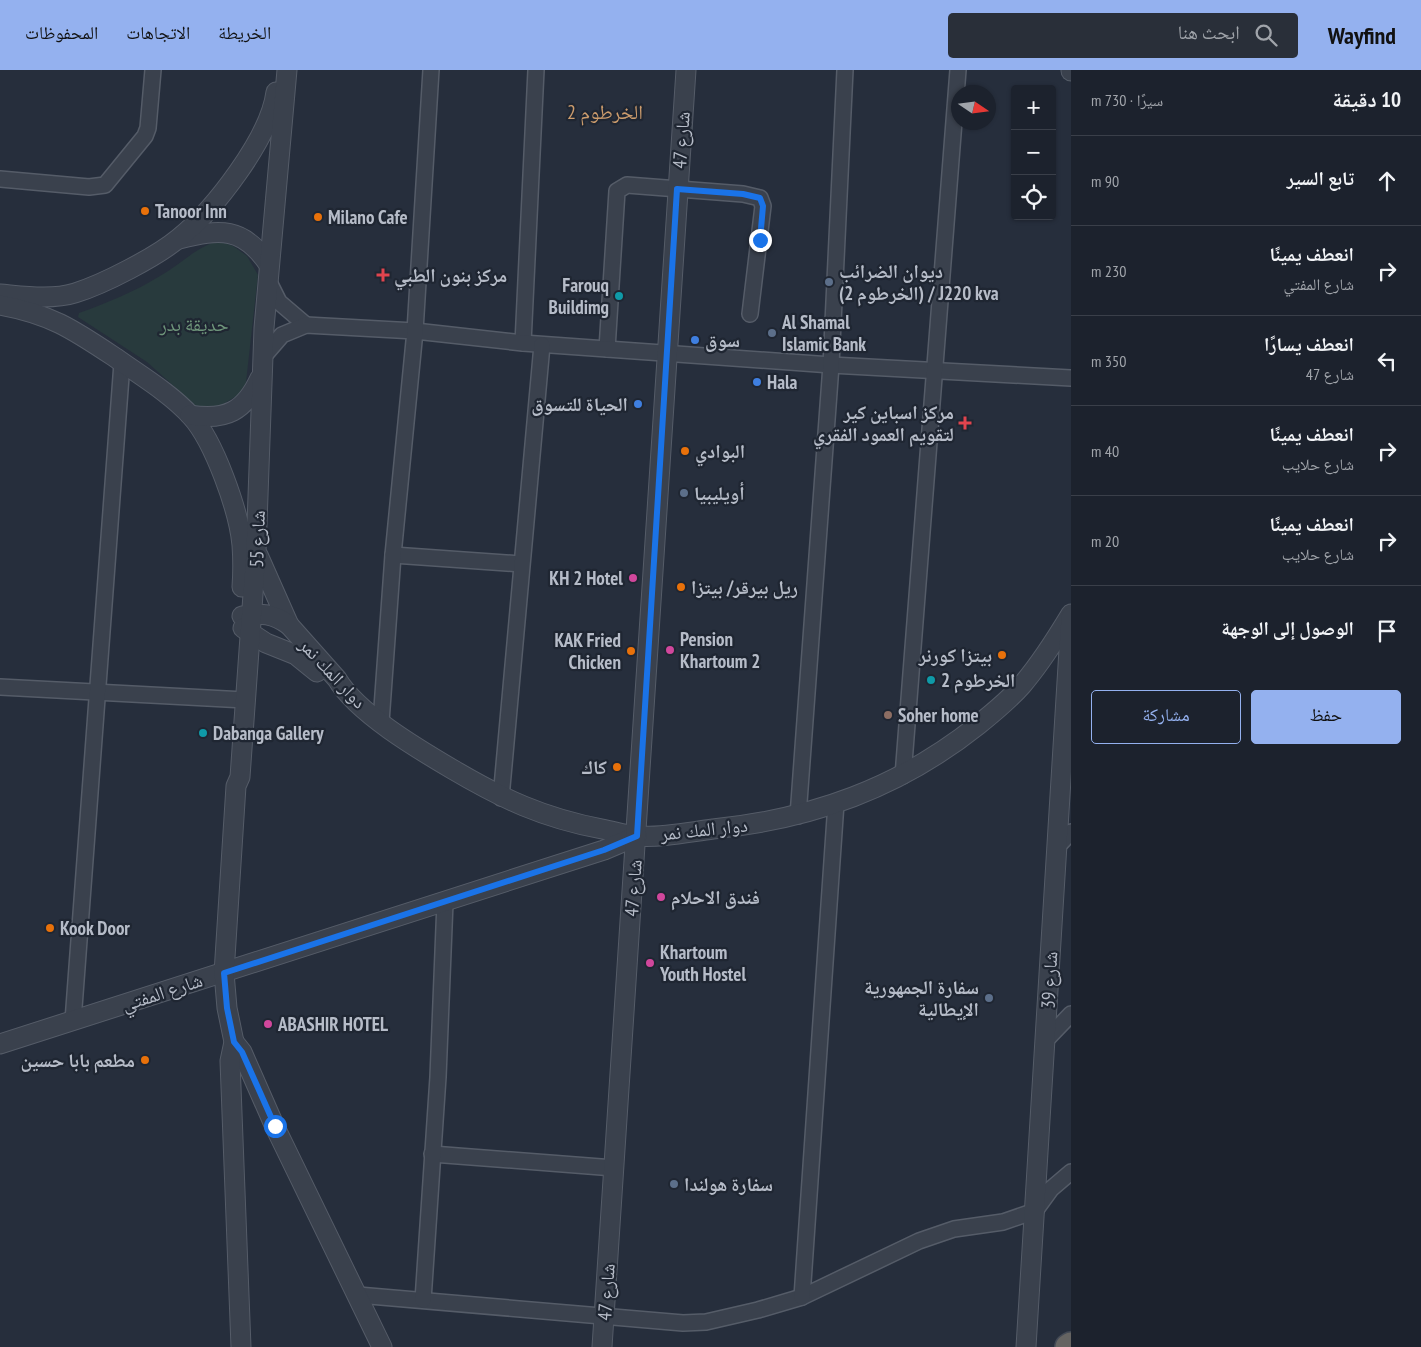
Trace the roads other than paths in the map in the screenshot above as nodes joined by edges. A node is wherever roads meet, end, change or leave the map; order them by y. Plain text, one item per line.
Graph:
1 (153, 70) edge
2 (277, 70) edge
3 (287, 70) edge
4 (298, 70) edge
5 (431, 70) edge
6 (536, 70) edge
7 (686, 70) edge
8 (845, 70) edge
9 (958, 70) edge
10 (279, 105) junction
11 (0, 179) edge
12 (677, 189) junction
13 (179, 239) junction
14 (268, 273) junction
15 (75, 293) junction
16 (0, 294) edge
17 (0, 305) edge
18 (750, 314) dead end
19 (306, 325) junction
20 (68, 326) junction
21 (415, 331) junction
22 (523, 343) junction
23 (542, 345) junction
24 (608, 349) junction
25 (668, 354) junction
26 (122, 363) junction
27 (263, 364) junction
28 (831, 365) junction
29 (934, 371) junction
30 (1071, 378) edge
31 (190, 415) junction
32 (256, 552) junction
33 (393, 555) junction
34 (521, 564) junction
35 (1071, 614) edge
36 (247, 623) junction
37 (289, 625) junction
38 (275, 646) junction
39 (248, 673) junction
40 (0, 687) edge
41 (343, 689) junction
42 (98, 692) junction
43 (240, 699) junction
44 (381, 722) junction
45 (903, 776) junction
46 (501, 798) junction
47 (836, 803) junction
48 (798, 816) junction
49 (1071, 832) edge
50 (637, 836) junction
51 (1057, 847) junction
52 (445, 902) junction
53 (224, 973) junction
54 (1071, 1014) edge
55 (73, 1021) junction
56 (1045, 1040) junction
57 (0, 1044) edge
58 (236, 1053) junction
59 (432, 1154) junction
60 (614, 1168) junction
61 (1071, 1172) edge
62 (1034, 1210) junction
63 (358, 1295) junction
64 (802, 1296) junction
65 (423, 1300) junction
66 (605, 1315) junction
67 (241, 1347) edge
68 (382, 1347) edge
69 (602, 1347) edge
70 (1026, 1347) edge

1 - 11 street
2 - 10 street
3 - 10 street
4 - 10 street
5 - 21 street
6 - 22 street
7 - 12 street, شارع 47
8 - 28 street
9 - 29 street
10 - 13 street
10 - 14 street, شارع 55
12 - 18 street
12 - 24 street
12 - 25 street, شارع 47
13 - 14 street
13 - 15 street
14 - 19 street
14 - 27 street, شارع 55
15 - 16 street
15 - 20 street
17 - 20 street
19 - 21 street
19 - 27 street
20 - 26 street
21 - 22 street
21 - 33 street
22 - 23 street
23 - 24 street
23 - 34 street
24 - 25 street
25 - 28 street
25 - 50 street, شارع 47
26 - 31 street
26 - 42 street
27 - 31 street
27 - 32 street, شارع 55
28 - 29 street
28 - 48 street
29 - 30 street
29 - 45 street
31 - 36 street
32 - 36 street, شارع 55
32 - 37 street
33 - 34 street
33 - 44 street
34 - 46 street
35 - 45 street, دوار المك نمر
35 - 51 street, شارع 39
36 - 37 street, دوار المك نمر
36 - 38 street
36 - 39 street, شارع 55
36 - 43 street
37 - 41 street, دوار المك نمر
38 - 39 street
38 - 41 street
39 - 43 street, شارع 55
40 - 42 street
41 - 44 street, دوار المك نمر
42 - 43 street
42 - 55 street
43 - 53 street, شارع 55
44 - 46 street, دوار المك نمر
45 - 47 street, دوار المك نمر
46 - 50 street, دوار المك نمر
47 - 48 street, دوار المك نمر
47 - 64 street
48 - 50 street, دوار المك نمر
49 - 51 street
50 - 52 street, شارع المفتي
50 - 60 street, شارع 47
51 - 56 street, شارع 39
52 - 53 street, شارع المفتي
52 - 59 street
53 - 55 street, شارع المفتي
53 - 58 street, شارع 55
54 - 56 street
55 - 57 street, شارع المفتي
56 - 62 street, شارع 39
58 - 63 street
58 - 67 street
59 - 60 street
59 - 65 street
60 - 66 street, شارع 47
61 - 62 street
62 - 64 street
62 - 70 street, شارع 39
63 - 65 street
63 - 68 street
64 - 66 street
65 - 66 street
66 - 69 street, شارع 47

